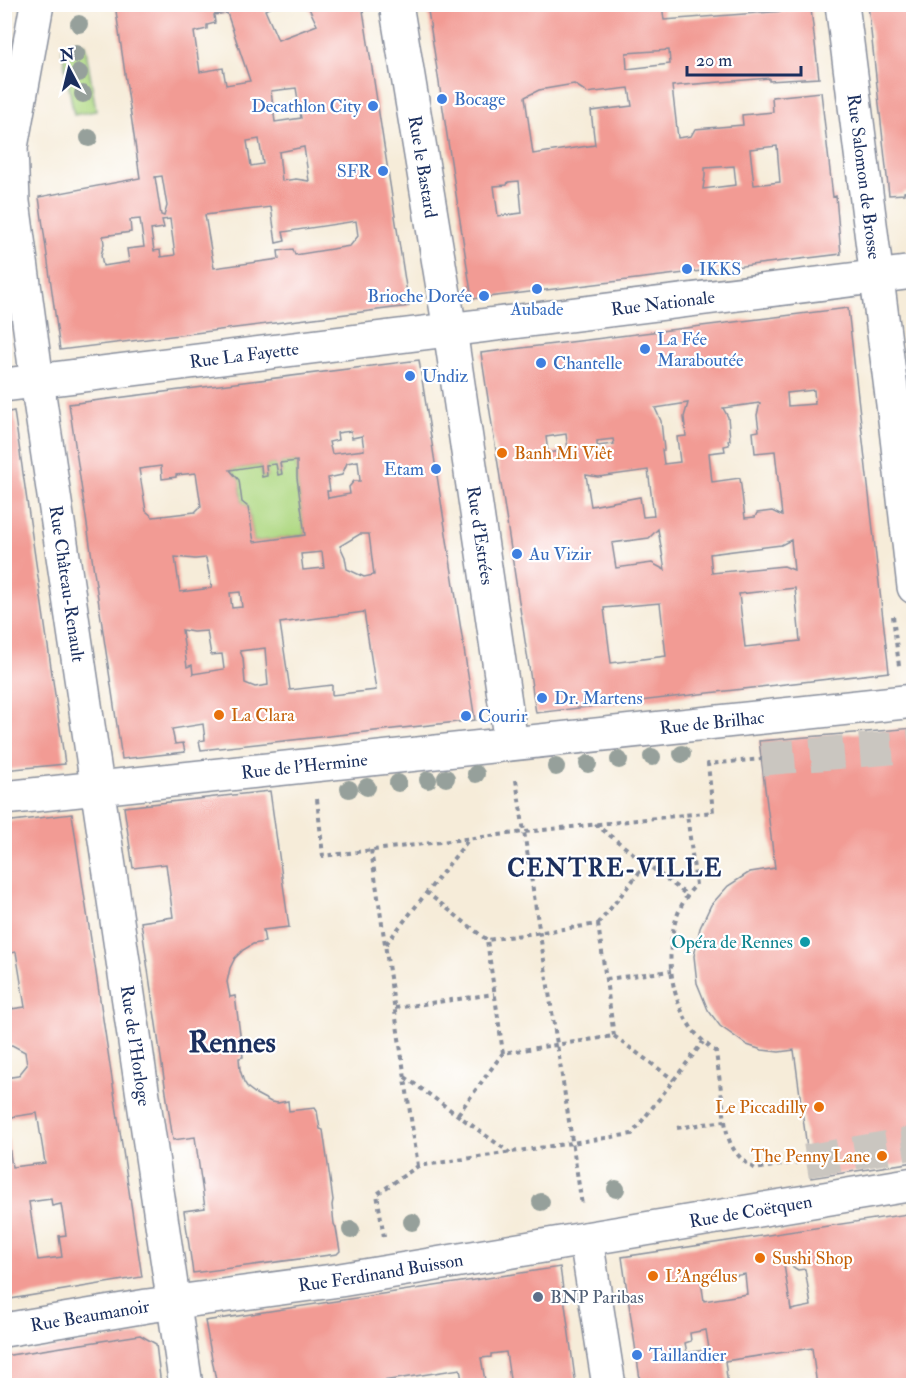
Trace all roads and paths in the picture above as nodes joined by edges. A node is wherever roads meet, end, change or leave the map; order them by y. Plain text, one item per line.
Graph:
1 (37, 4) edge
2 (396, 4) edge
3 (842, 4) edge
4 (8, 145) edge
5 (914, 272) edge
6 (877, 276) junction
7 (450, 330) junction
8 (37, 381) junction
9 (4, 384) edge
10 (914, 587) edge
11 (914, 700) edge
12 (511, 743) junction
13 (762, 759) tunnel mouth
14 (313, 765) junction
15 (98, 789) junction
16 (4, 798) edge
17 (520, 809) dead end
18 (687, 814) junction
19 (595, 824) junction
20 (524, 832) junction
21 (469, 838) junction
22 (371, 850) junction
23 (646, 864) junction
24 (426, 892) junction
25 (687, 895) junction
26 (598, 924) junction
27 (540, 932) junction
28 (487, 940) junction
29 (385, 944) junction
30 (671, 971) junction
31 (606, 979) junction
32 (494, 994) junction
33 (395, 1008) junction
34 (614, 1036) junction
35 (703, 1042) junction
36 (557, 1045) junction
37 (503, 1053) junction
38 (405, 1076) junction
39 (674, 1080) junction
40 (458, 1114) junction
41 (725, 1121) junction
42 (677, 1128) dead end
43 (572, 1142) junction
44 (510, 1153) junction
45 (806, 1161) tunnel mouth
46 (418, 1166) junction
47 (914, 1184) edge
48 (580, 1195) dead end
49 (586, 1239) junction
50 (390, 1272) junction
51 (175, 1302) junction
52 (4, 1330) edge
53 (186, 1386) edge
54 (609, 1386) edge

1 - 4 street, Rue Château-Renault
2 - 7 street, Rue le Bastard
3 - 6 street, Rue Salomon de Brosse
4 - 8 street, Rue Château-Renault
5 - 6 street, Rue Nationale
6 - 7 street, Rue Nationale
6 - 10 street, Rue Salomon de Brosse
7 - 8 street, Rue La Fayette
7 - 12 street, Rue d'Estrées
8 - 9 street, Rue La Fayette
8 - 15 street, Rue Château-Renault
11 - 12 street, Rue de Brilhac
12 - 14 street, Rue de l'Hermine
13 - 18 path
14 - 15 street, Rue de l'Hermine
14 - 22 path
15 - 16 street, Rue de l'Hermine
15 - 51 street, Rue de l'Horloge
17 - 20 path
18 - 19 path
18 - 25 path
19 - 20 path
19 - 23 path
20 - 21 path
20 - 27 path
21 - 22 path
21 - 24 path
22 - 29 path
23 - 25 path
23 - 26 path
24 - 28 path
24 - 29 path
25 - 30 path
26 - 27 path
26 - 31 path
27 - 28 path
27 - 36 path
28 - 32 path
29 - 33 path
30 - 31 path
30 - 35 path
31 - 34 path
32 - 33 path
32 - 37 path
33 - 38 path
34 - 36 path
34 - 39 path
35 - 39 path
35 - 41 path
36 - 37 path
36 - 43 path
37 - 40 path
38 - 40 path
38 - 46 path
39 - 43 path
40 - 44 path
41 - 42 path
41 - 45 path
43 - 44 path
43 - 48 path
44 - 46 path
46 - 50 path
47 - 49 street, Rue de Coëtquen
49 - 50 street, Rue Ferdinand Buisson
49 - 54 street
50 - 51 street, Rue Ferdinand Buisson
51 - 52 street, Rue Beaumanoir
51 - 53 street, Rue de l'Horloge

